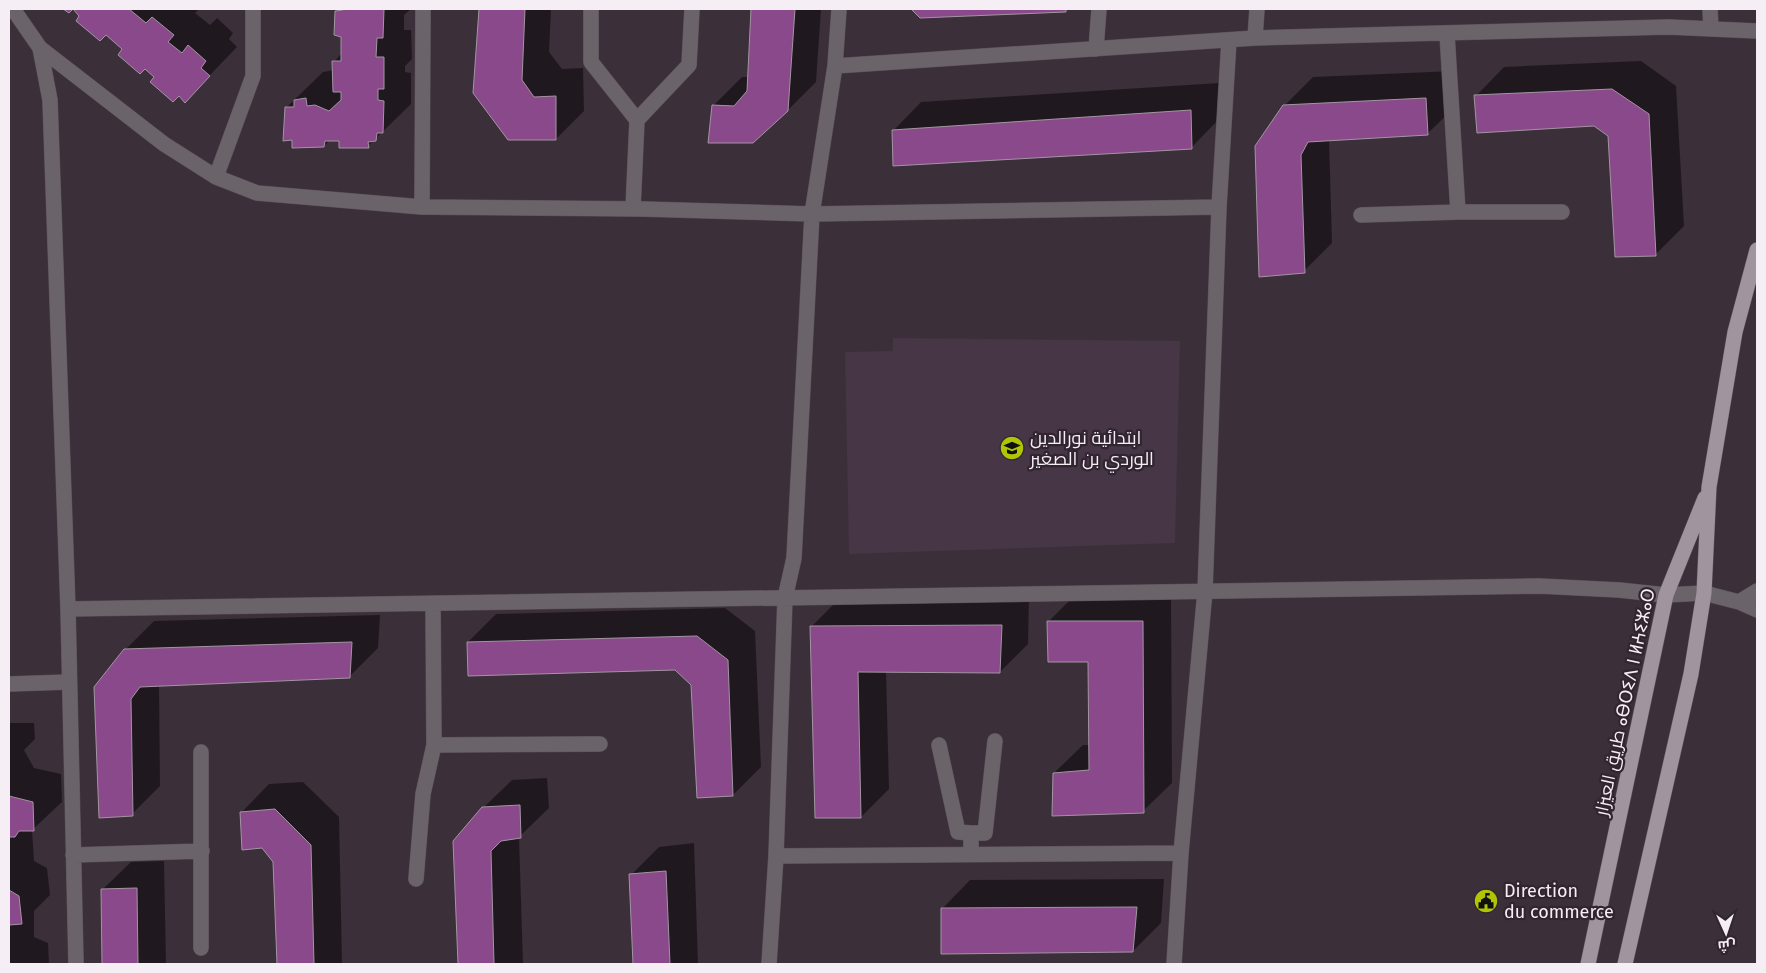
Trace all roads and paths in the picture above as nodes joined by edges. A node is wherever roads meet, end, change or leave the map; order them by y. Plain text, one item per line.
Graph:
1 (13, 9) edge
2 (253, 9) edge
3 (423, 9) edge
4 (591, 9) edge
5 (692, 9) edge
6 (839, 9) edge
7 (1099, 9) edge
8 (1257, 9) edge
9 (1710, 9) edge
10 (1711, 29) junction
11 (1757, 31) edge
12 (1447, 34) junction
13 (1255, 38) junction
14 (1229, 40) junction
15 (40, 48) junction
16 (1096, 49) junction
17 (835, 66) junction
18 (637, 120) junction
19 (216, 176) junction
20 (422, 207) junction
21 (1219, 207) junction
22 (632, 209) junction
23 (1458, 212) junction
24 (1562, 212) dead end
25 (812, 214) junction
26 (1361, 215) dead end
27 (1757, 250) edge
28 (1709, 487) junction
29 (1205, 591) junction
30 (1757, 591) edge
31 (1704, 593) junction
32 (1666, 595) junction
33 (785, 598) junction
34 (1739, 602) junction
35 (433, 604) junction
36 (68, 610) junction
37 (1757, 610) edge
38 (70, 682) junction
39 (9, 684) edge
40 (996, 741) dead end
41 (600, 744) dead end
42 (939, 745) dead end
43 (434, 746) junction
44 (201, 752) dead end
45 (971, 833) junction
46 (202, 851) junction
47 (1181, 852) junction
48 (971, 854) junction
49 (73, 855) junction
50 (776, 856) junction
51 (416, 879) dead end
52 (201, 948) dead end
53 (76, 964) edge
54 (769, 964) edge
55 (1174, 964) edge
56 (1588, 964) edge
57 (1625, 964) edge

1 - 15 street
2 - 19 street
3 - 20 street
4 - 18 street
5 - 18 street
6 - 17 street
7 - 16 street
8 - 13 street
9 - 10 street
10 - 11 street
10 - 12 street
12 - 13 street
12 - 23 street
13 - 14 street
14 - 16 street
14 - 21 street
15 - 19 street
15 - 36 street
16 - 17 street
17 - 25 street
18 - 22 street
19 - 20 street
20 - 22 street
21 - 25 street
21 - 29 street
22 - 25 street
23 - 24 street
23 - 26 street
25 - 33 street
27 - 28 main road
28 - 31 main road
28 - 32 main road, طريق العيزار ⴰⴱⵔⵉⴷ ⵏ ⵍⵄⵉⵣⴰⵔ
29 - 32 street
29 - 33 street
29 - 47 street
30 - 34 street
31 - 32 street
31 - 34 street
31 - 57 main road
32 - 56 main road, طريق العيزار ⴰⴱⵔⵉⴷ ⵏ ⵍⵄⵉⵣⴰⵔ
33 - 35 street
33 - 50 street
34 - 37 street
35 - 36 street
35 - 43 street
36 - 38 street
38 - 39 street
38 - 49 street
40 - 45 street
41 - 43 street
42 - 45 street
43 - 51 street
44 - 46 street
45 - 48 street
46 - 49 street
46 - 52 street
47 - 48 street
47 - 55 street
48 - 50 street
49 - 53 street
50 - 54 street

